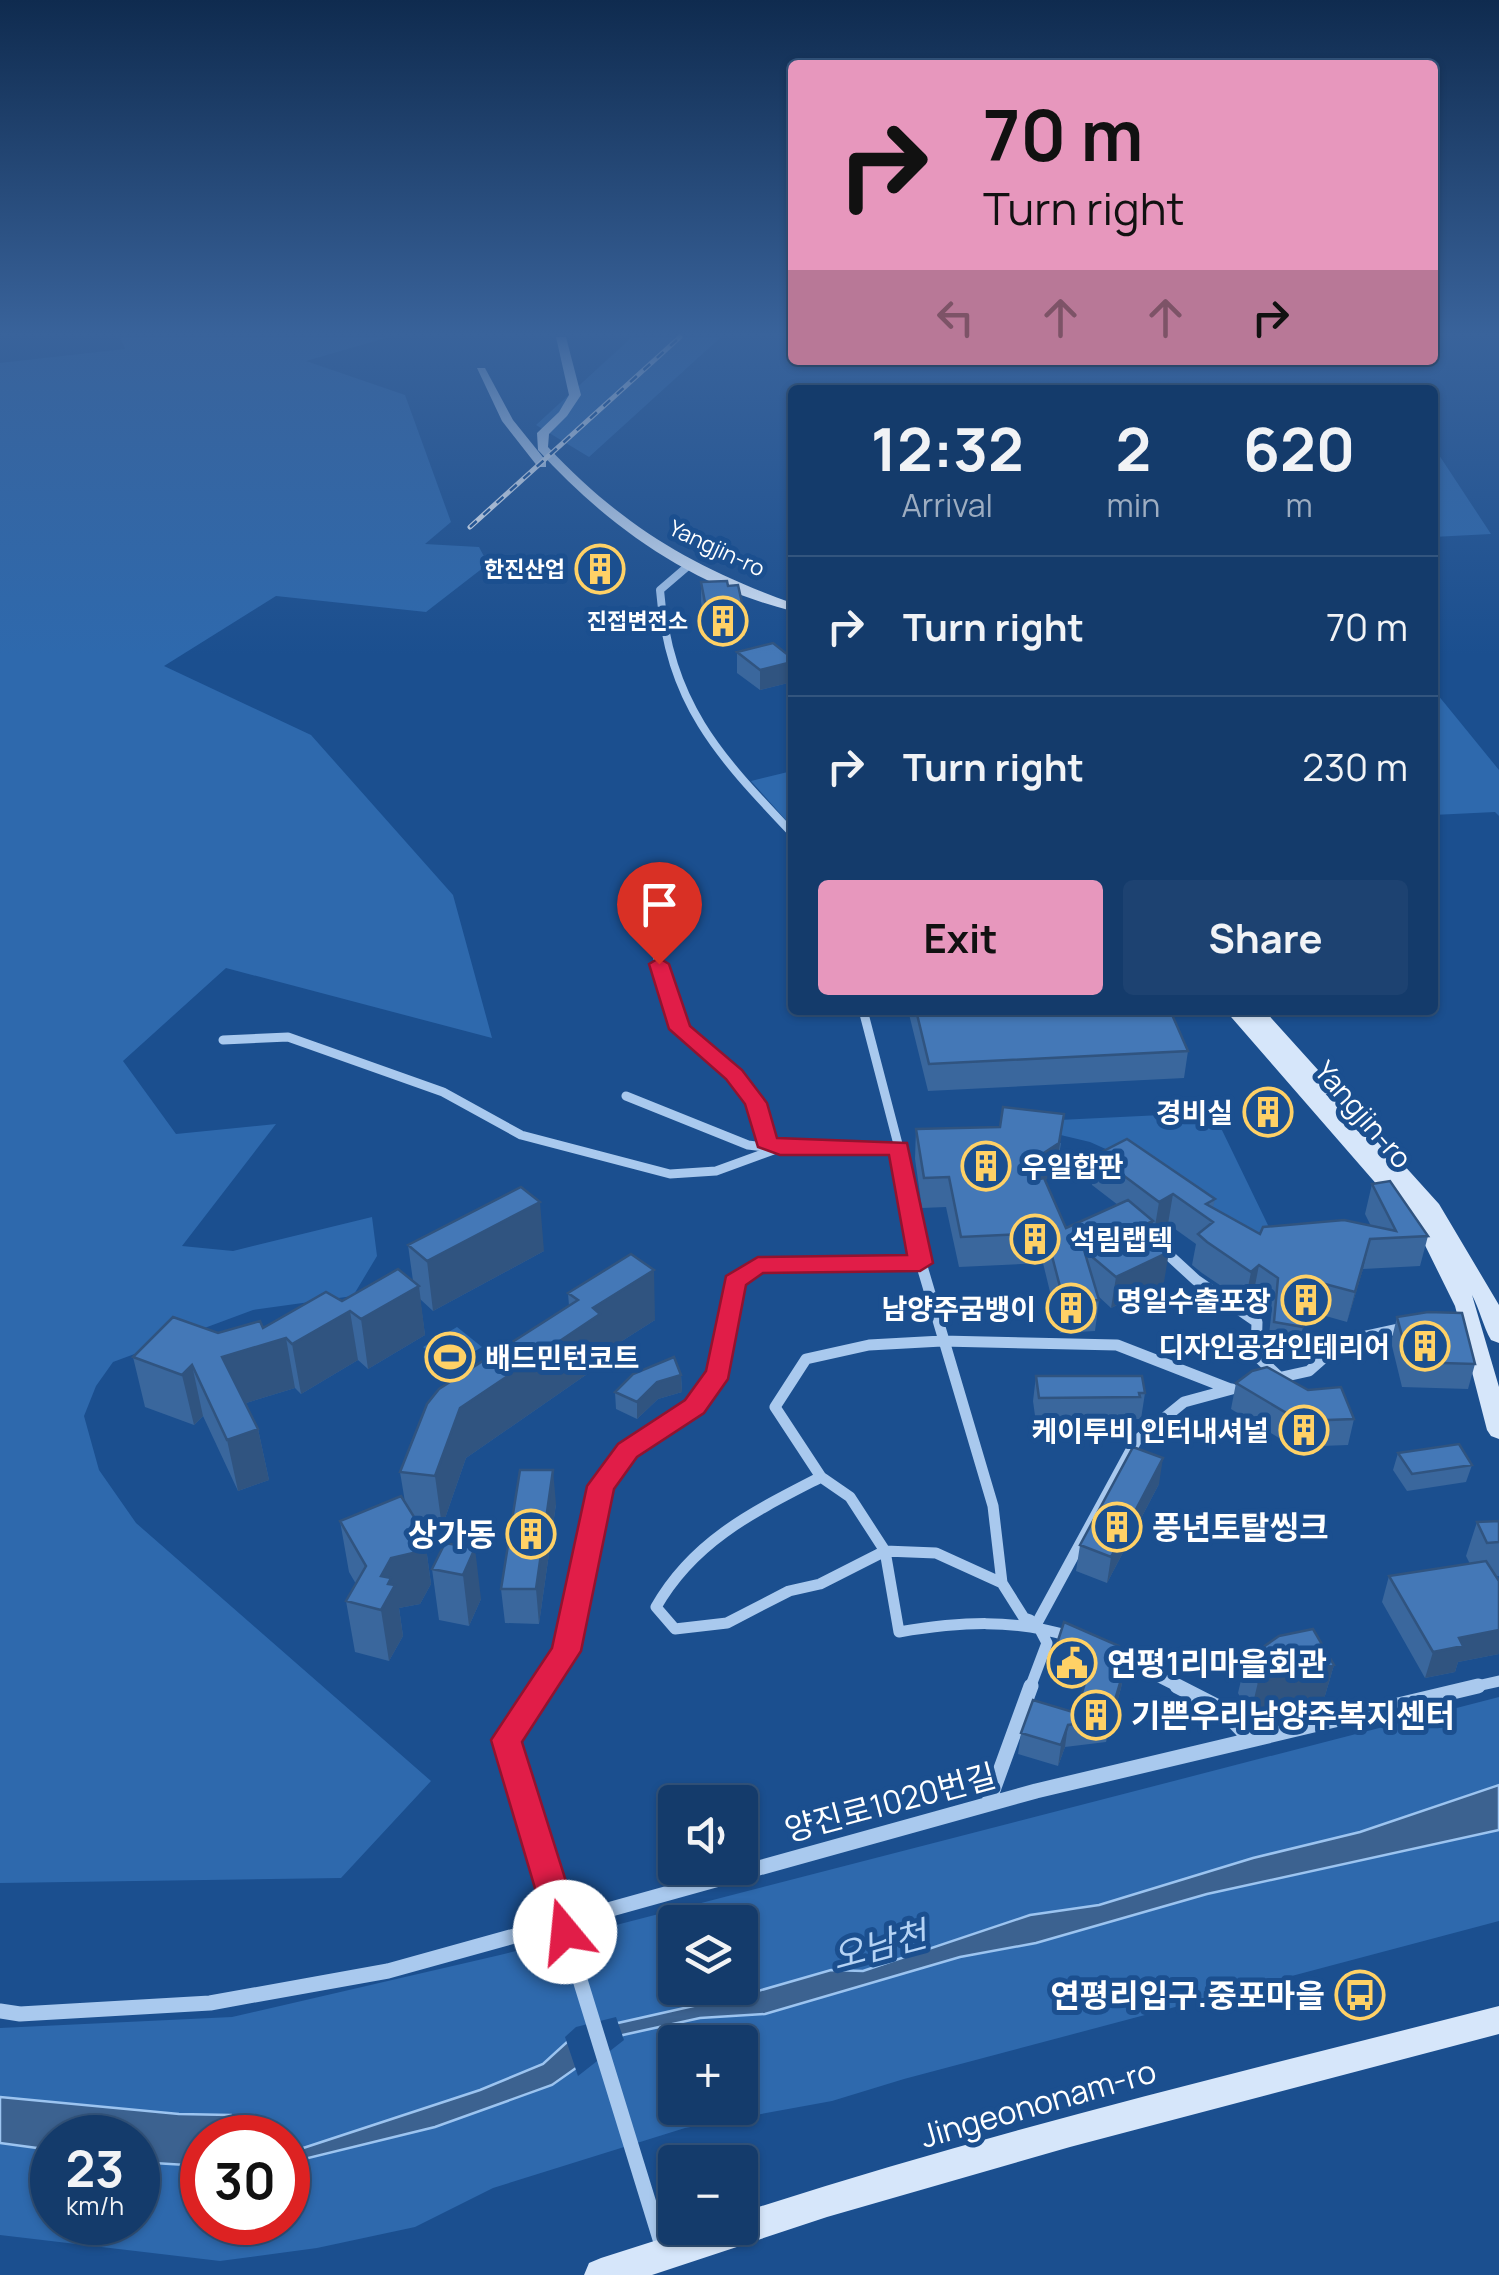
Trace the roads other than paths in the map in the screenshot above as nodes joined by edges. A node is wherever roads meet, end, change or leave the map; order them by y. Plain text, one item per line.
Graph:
1 (541, 443) edge
2 (526, 444) edge
3 (682, 569) junction
4 (788, 606) edge
5 (788, 615) edge
6 (788, 829) edge
7 (642, 872) dead end
8 (864, 1015) edge
9 (1238, 1015) edge
10 (1258, 1015) edge
11 (224, 1040) dead end
12 (626, 1096) dead end
13 (780, 1148) junction
14 (899, 1148) junction
15 (1151, 1240) edge
16 (920, 1263) junction
17 (1421, 1325) edge
18 (1499, 1335) edge
19 (942, 1341) junction
20 (1279, 1377) junction
21 (1242, 1386) junction
22 (1499, 1430) edge
23 (820, 1478) junction
24 (884, 1551) junction
25 (1002, 1583) junction
26 (1037, 1623) junction
27 (1499, 1681) edge
28 (1251, 1740) junction
29 (988, 1804) junction
30 (563, 1927) junction
31 (0, 2011) edge
32 (1499, 2020) edge
33 (664, 2253) junction
34 (601, 2275) edge

1 - 3 main road, Yangjin-ro
2 - 3 main road, Yangjin-ro
3 - 4 main road, Yangjin-ro
3 - 5 main road, Yangjin-ro
3 - 6 street
7 - 13 street
8 - 14 street
9 - 22 main road, Yangjin-ro
10 - 18 main road, Yangjin-ro
11 - 13 street
12 - 13 street
13 - 14 street
14 - 16 street
15 - 20 street
16 - 19 street
16 - 30 street
17 - 20 street
19 - 21 street
19 - 23 street
19 - 25 street
20 - 21 street
21 - 26 street
23 - 24 street
23 - 24 street
24 - 25 street
24 - 26 street
25 - 26 street
26 - 28 street
26 - 29 street
27 - 28 street, 양진로1020번길
28 - 29 street, 양진로1020번길
29 - 30 street, 양진로1020번길
30 - 31 street, 양진로1020번길
30 - 33 street
32 - 33 main road, Jingeononam-ro
33 - 34 main road, Jingeononam-ro

